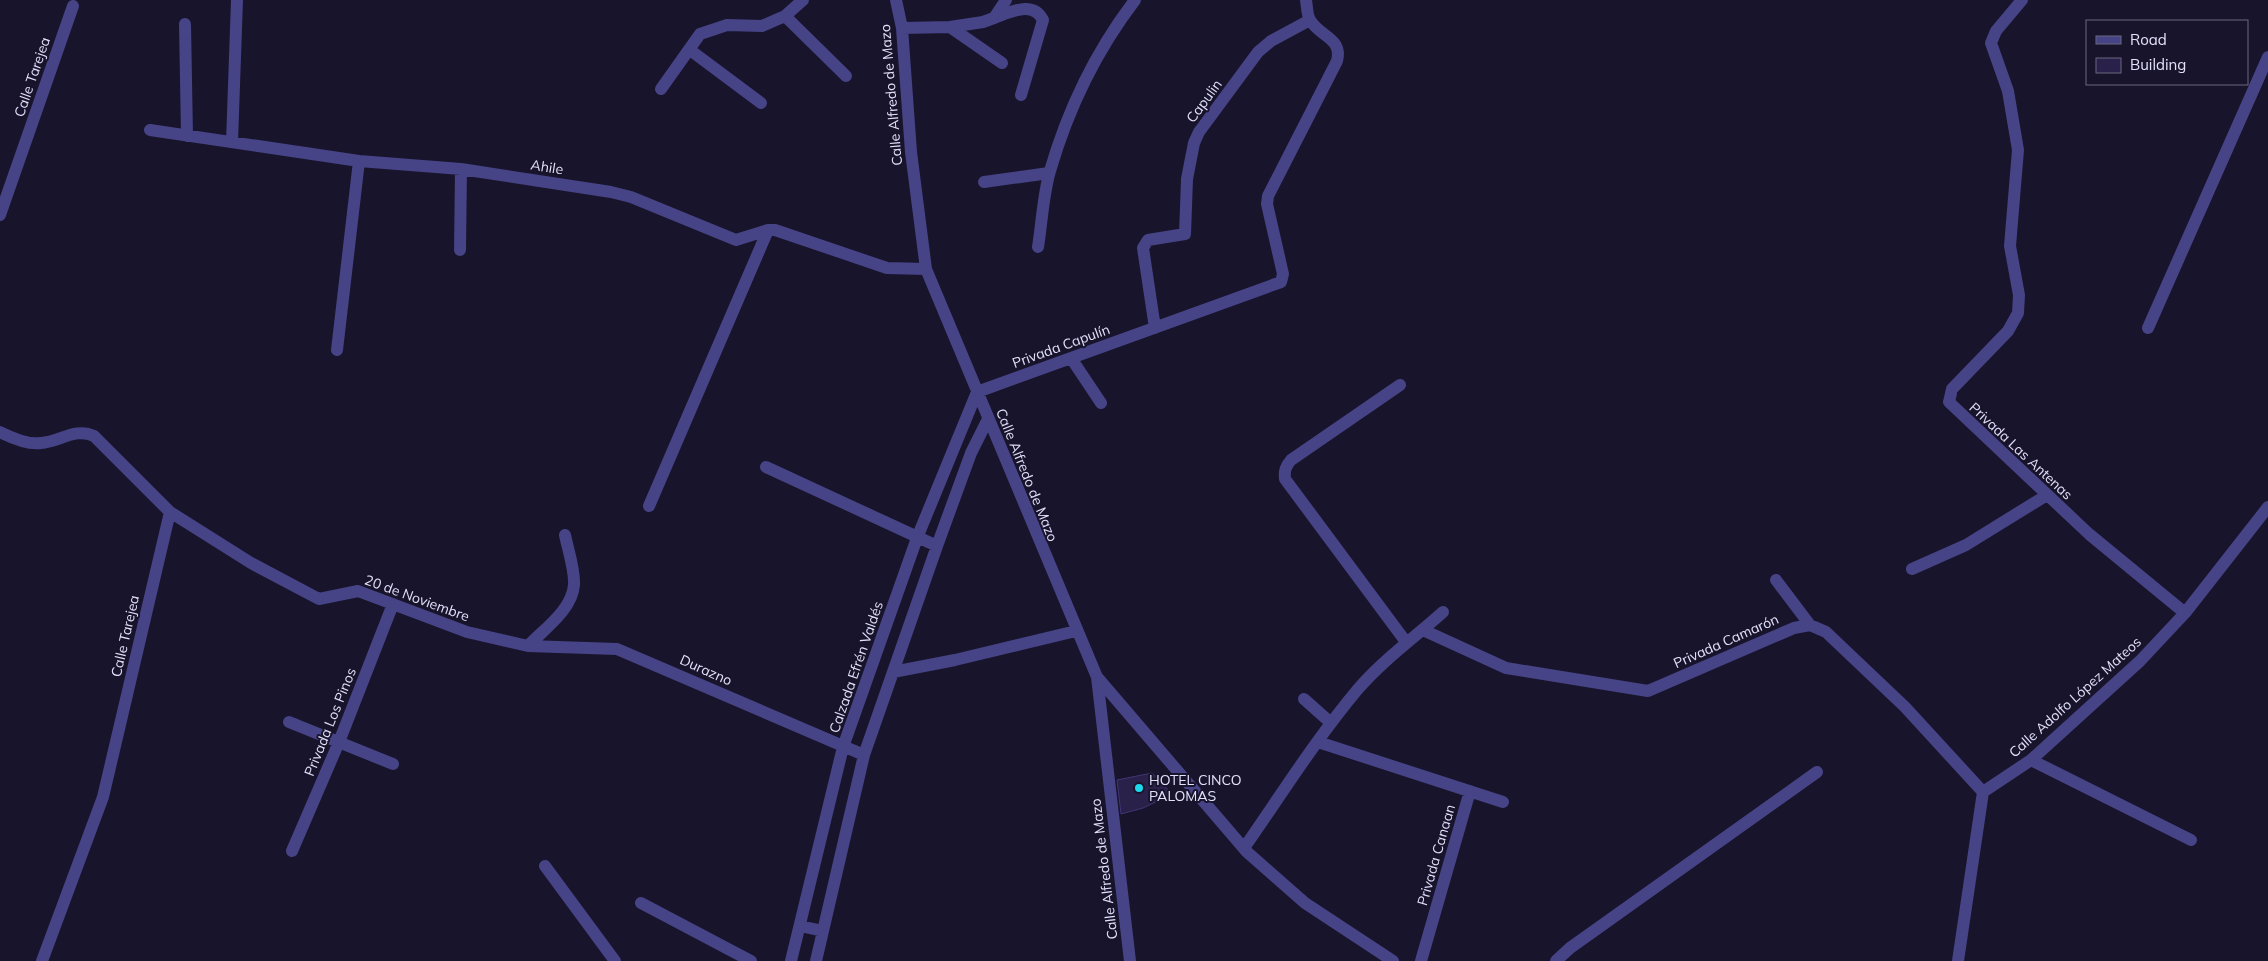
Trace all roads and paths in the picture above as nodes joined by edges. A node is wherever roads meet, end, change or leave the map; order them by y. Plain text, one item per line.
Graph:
1 (237, 0) edge
2 (802, 0) edge
3 (896, 0) edge
4 (1006, 0) edge
5 (1135, 0) edge
6 (1306, 0) edge
7 (2022, 0) edge
8 (73, 6) dead end
9 (785, 16) junction
10 (994, 18) junction
11 (1310, 20) junction
12 (185, 24) dead end
13 (950, 27) junction
14 (902, 28) junction
15 (690, 50) junction
16 (2268, 57) edge
17 (1002, 63) dead end
18 (846, 76) dead end
19 (661, 89) dead end
20 (1021, 94) dead end
21 (762, 103) dead end
22 (150, 130) dead end
23 (187, 136) junction
24 (232, 142) junction
25 (359, 161) junction
26 (461, 169) junction
27 (1049, 173) junction
28 (984, 182) dead end
29 (0, 215) edge
30 (768, 230) junction
31 (1038, 247) dead end
32 (460, 250) dead end
33 (926, 269) junction
34 (1154, 328) junction
35 (2148, 328) dead end
36 (337, 350) dead end
37 (1071, 358) junction
38 (1400, 385) dead end
39 (977, 392) junction
40 (1101, 403) dead end
41 (988, 418) junction
42 (0, 432) edge
43 (766, 467) dead end
44 (2047, 495) junction
45 (649, 506) dead end
46 (2268, 508) edge
47 (170, 512) junction
48 (565, 535) dead end
49 (917, 538) junction
50 (937, 546) junction
51 (1912, 570) dead end
52 (1776, 580) dead end
53 (393, 604) junction
54 (1443, 612) dead end
55 (2185, 614) junction
56 (1810, 625) junction
57 (1423, 630) junction
58 (1076, 631) junction
59 (1406, 642) junction
60 (528, 646) junction
61 (893, 672) junction
62 (1097, 677) junction
63 (1304, 699) dead end
64 (289, 722) dead end
65 (1332, 723) junction
66 (339, 742) junction
67 (1318, 742) junction
68 (844, 747) junction
69 (864, 755) junction
70 (2030, 760) junction
71 (394, 764) dead end
72 (1817, 772) dead end
73 (1470, 791) junction
74 (1983, 792) junction
75 (1503, 802) dead end
76 (2191, 840) dead end
77 (1244, 848) junction
78 (292, 851) dead end
79 (545, 866) dead end
80 (641, 903) dead end
81 (800, 926) junction
82 (823, 931) junction
83 (42, 961) edge
84 (615, 961) edge
85 (751, 961) edge
86 (791, 961) edge
87 (816, 961) edge
88 (1130, 961) edge
89 (1393, 961) edge
90 (1421, 961) edge
91 (1556, 961) edge
92 (1958, 961) edge

1 - 24 street
2 - 9 street
3 - 14 street, Calle Alfredo de Mazo
4 - 10 street
5 - 27 street
6 - 11 street
7 - 44 street, Privada Las Antenas
8 - 29 street, Calle Tarejea
9 - 15 street
9 - 18 street
10 - 13 street
10 - 20 street
11 - 34 street, Capulin
11 - 34 street, Privada Capulín
12 - 23 street
13 - 14 street
13 - 17 street
14 - 33 street, Calle Alfredo de Mazo
15 - 19 street
15 - 21 street
16 - 35 street
22 - 23 street, Ahile
23 - 24 street, Ahile
24 - 25 street, Ahile
25 - 26 street, Ahile
25 - 36 street
26 - 30 street, Ahile
26 - 32 street
27 - 28 street
27 - 31 street
30 - 33 street
30 - 45 street
33 - 39 street, Calle Alfredo de Mazo
34 - 37 street, Privada Capulín
37 - 39 street, Privada Capulín
37 - 40 street
38 - 59 street
39 - 41 street, Calle Alfredo de Mazo
39 - 49 street, Calzada Efrén Valdés
41 - 50 street
41 - 58 street, Calle Alfredo de Mazo
42 - 47 street
43 - 49 street
44 - 51 street
44 - 55 street, Privada Las Antenas
46 - 55 street, Calle Adolfo López Mateos
47 - 53 street, 20 de Noviembre
47 - 83 street, Calle Tarejea
48 - 60 street
49 - 50 street
49 - 68 street, Calzada Efrén Valdés
50 - 61 street
52 - 56 street
53 - 60 street, 20 de Noviembre
53 - 66 street, Privada Los Pinos
54 - 57 street
55 - 70 street, Calle Adolfo López Mateos
56 - 57 street, Privada Camarón
56 - 74 street
57 - 59 street
58 - 61 street
58 - 62 street, Calle Alfredo de Mazo
59 - 65 street
60 - 68 street, Durazno
61 - 69 street
62 - 77 street
62 - 88 street, Calle Alfredo de Mazo
63 - 65 street
64 - 66 street
65 - 67 street
66 - 71 street
66 - 78 street, Privada Los Pinos
67 - 73 street
67 - 77 street
68 - 69 street, Durazno
68 - 81 street, Calzada Efrén Valdés
69 - 82 street
70 - 74 street, Calle Adolfo López Mateos
70 - 76 street
72 - 91 street
73 - 75 street, Privada Canaan
73 - 90 street, Privada Canaan
74 - 92 street
77 - 89 street
79 - 84 street
80 - 85 street
81 - 82 street
81 - 86 street, Calzada Efrén Valdés
82 - 87 street

